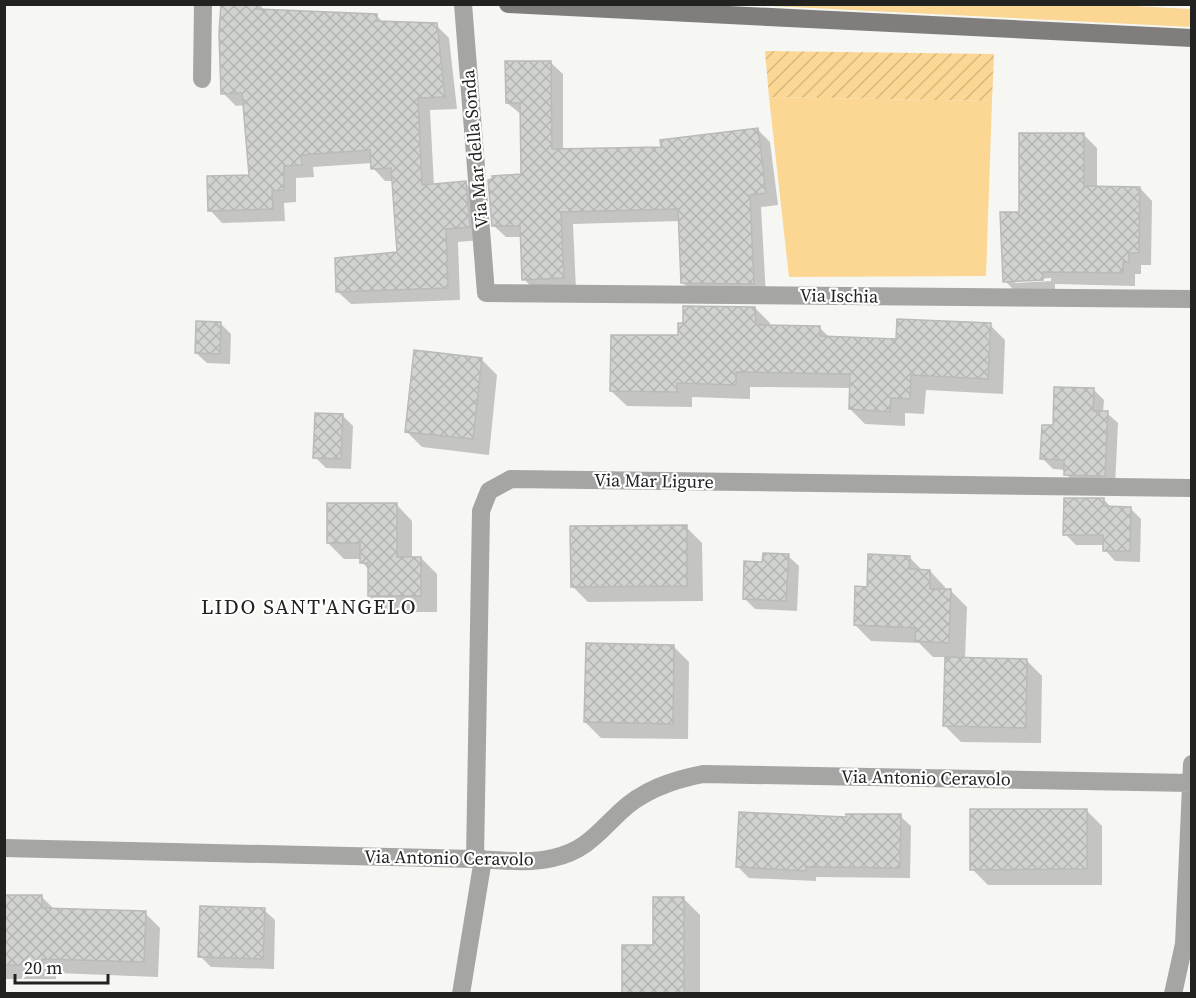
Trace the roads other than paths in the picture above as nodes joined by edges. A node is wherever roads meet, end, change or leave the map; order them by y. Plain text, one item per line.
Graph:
1 (203, 4) edge
2 (463, 4) edge
3 (508, 4) edge
4 (1191, 38) edge
5 (202, 79) dead end
6 (486, 293) joint
7 (1191, 299) edge
8 (1191, 488) edge
9 (1191, 764) edge
10 (1191, 783) edge
11 (4, 848) edge
12 (479, 859) junction
13 (461, 993) edge
14 (1179, 993) edge

1 - 5 street
2 - 6 street, Via Mar della Sonda
3 - 4 street
6 - 7 street, Via Ischia
8 - 12 street, Via Mar Ligure
9 - 10 street
10 - 12 street, Via Antonio Ceravolo
10 - 14 street
11 - 12 street, Via Antonio Ceravolo
12 - 13 street, Via Mar Ligure

